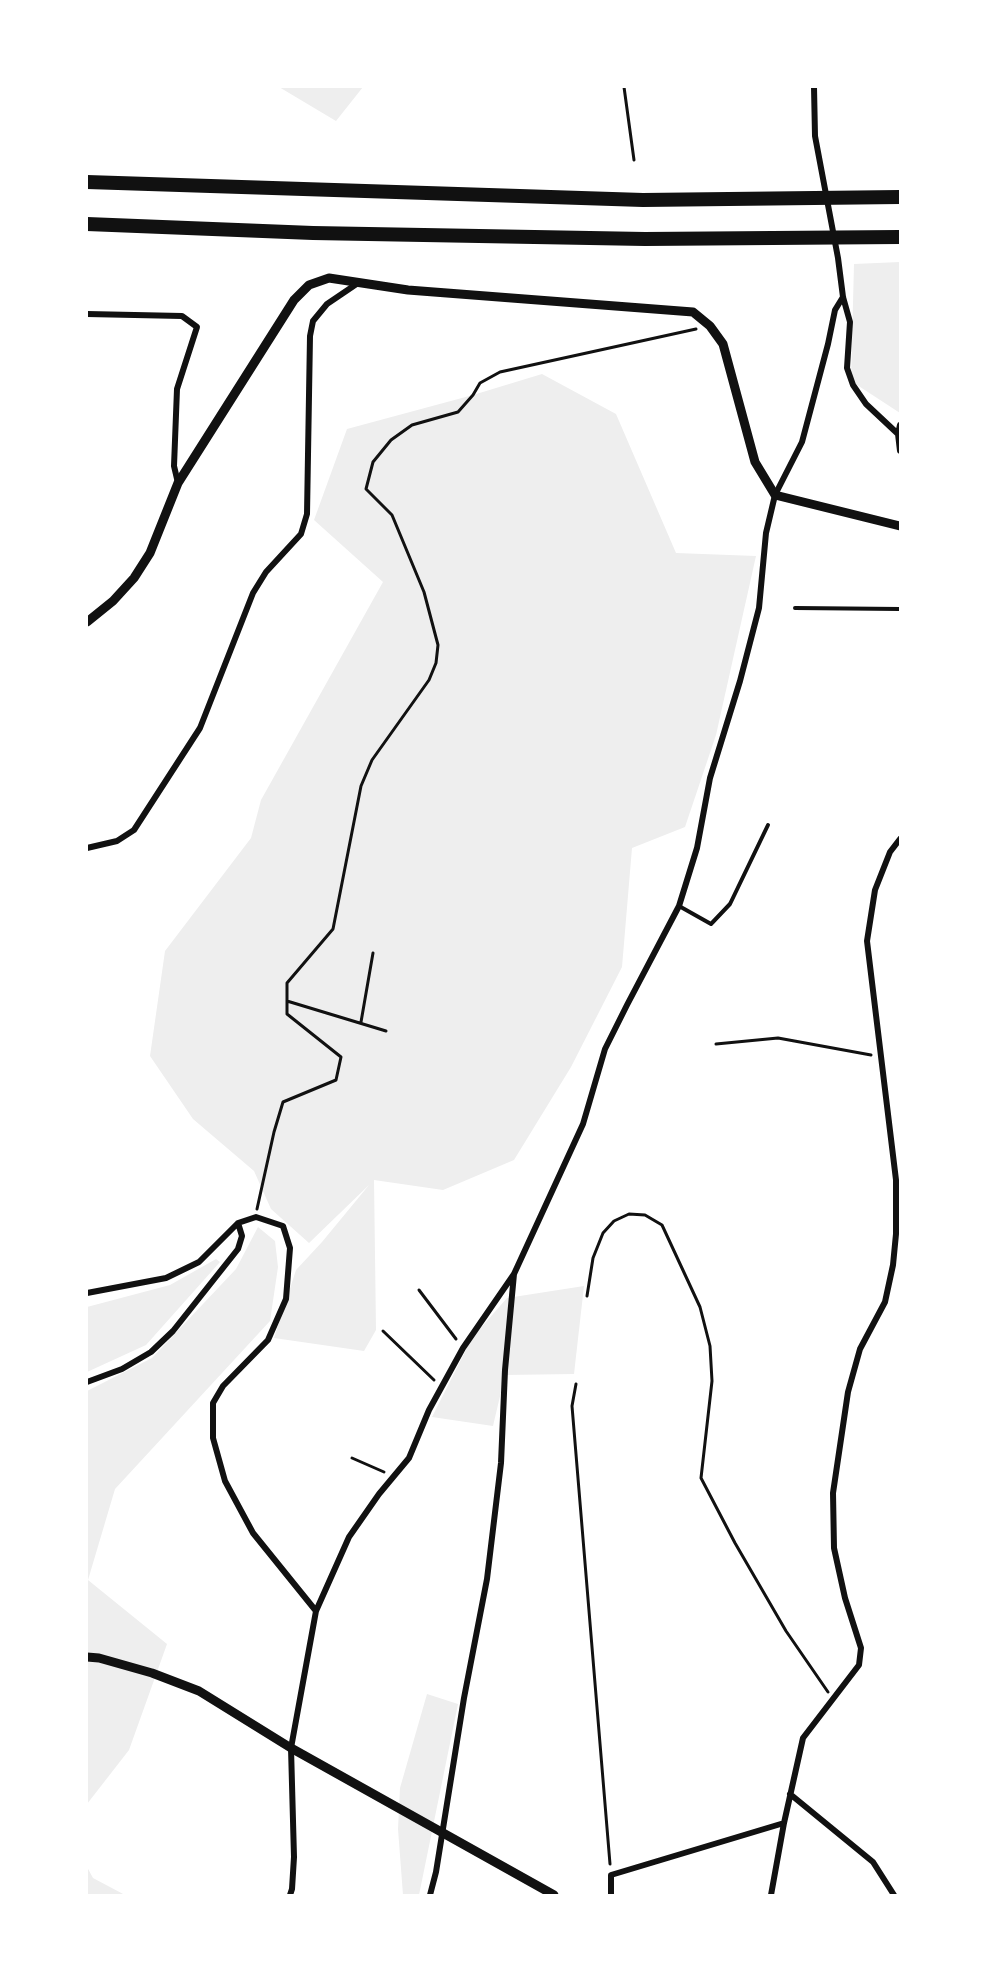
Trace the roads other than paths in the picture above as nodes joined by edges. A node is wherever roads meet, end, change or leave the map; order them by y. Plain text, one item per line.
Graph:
1 (814, 87) edge
2 (87, 182) edge
3 (900, 197) edge
4 (87, 224) edge
5 (900, 237) edge
6 (358, 283) junction
7 (843, 297) junction
8 (87, 314) edge
9 (900, 425) edge
10 (898, 434) junction
11 (900, 451) edge
12 (178, 483) junction
13 (775, 495) junction
14 (900, 526) edge
15 (795, 609) dead end
16 (900, 609) edge
17 (87, 622) edge
18 (768, 825) dead end
19 (900, 840) edge
20 (87, 848) edge
21 (680, 906) junction
22 (238, 1223) junction
23 (514, 1274) junction
24 (87, 1293) edge
25 (87, 1382) edge
26 (316, 1611) junction
27 (87, 1657) edge
28 (291, 1748) junction
29 (790, 1794) junction
30 (783, 1823) junction
31 (442, 1832) junction
32 (290, 1895) edge
33 (430, 1895) edge
34 (554, 1895) edge
35 (610, 1895) edge
36 (771, 1895) edge
37 (894, 1895) edge

1 - 7 street
2 - 3 highway
4 - 5 highway
6 - 12 street
6 - 13 street
6 - 20 street
7 - 10 street
7 - 13 street
8 - 12 street
9 - 10 street
10 - 11 street
12 - 17 street
13 - 14 street
13 - 21 street
15 - 16 lane
18 - 21 lane
19 - 29 street
21 - 23 street
22 - 24 street
22 - 25 street
22 - 26 street
23 - 26 street
23 - 31 street
26 - 28 street
27 - 28 street
28 - 31 street
28 - 32 street
29 - 30 street
29 - 37 street
30 - 35 street
30 - 36 street
31 - 33 street
31 - 34 street

